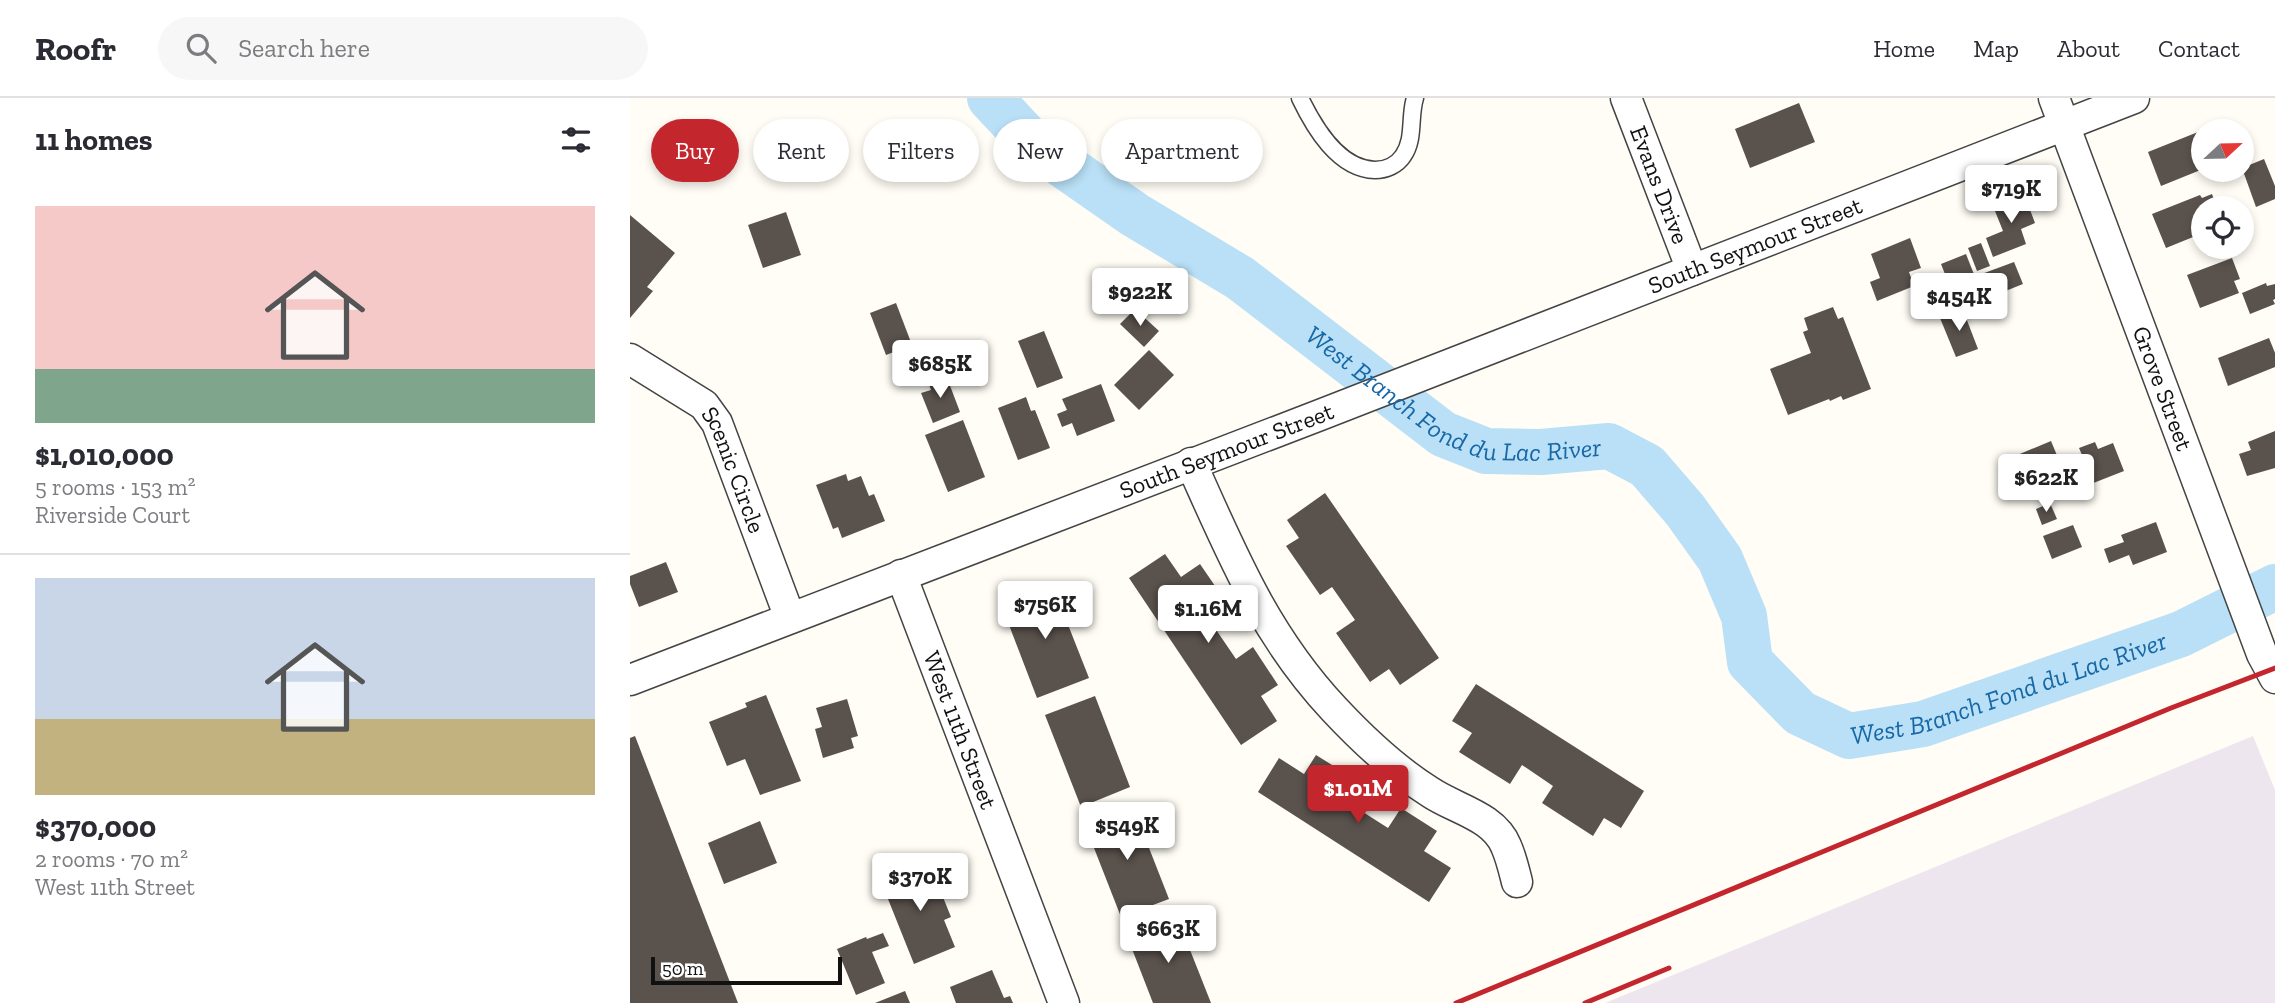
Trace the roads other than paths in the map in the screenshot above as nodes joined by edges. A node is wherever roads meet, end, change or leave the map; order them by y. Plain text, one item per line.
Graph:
1 (1300, 98) edge
2 (1415, 98) edge
3 (1626, 98) edge
4 (2054, 98) edge
5 (2134, 98) edge
6 (2065, 126) junction
7 (1692, 270) junction
8 (630, 359) edge
9 (1191, 463) junction
10 (901, 575) junction
11 (790, 618) junction
12 (2269, 666) edge
13 (630, 680) edge
14 (1517, 882) dead end
15 (1064, 1003) edge

1 - 2 lane
3 - 7 street, Evans Drive
4 - 6 street, Grove Street
5 - 6 street, South Seymour Street
6 - 7 street, South Seymour Street
6 - 12 street, Grove Street
7 - 9 street, South Seymour Street
8 - 11 street, Scenic Circle
9 - 10 street, South Seymour Street
9 - 14 street
10 - 11 street, South Seymour Street
10 - 15 street, West 11th Street
11 - 13 street, South Seymour Street

